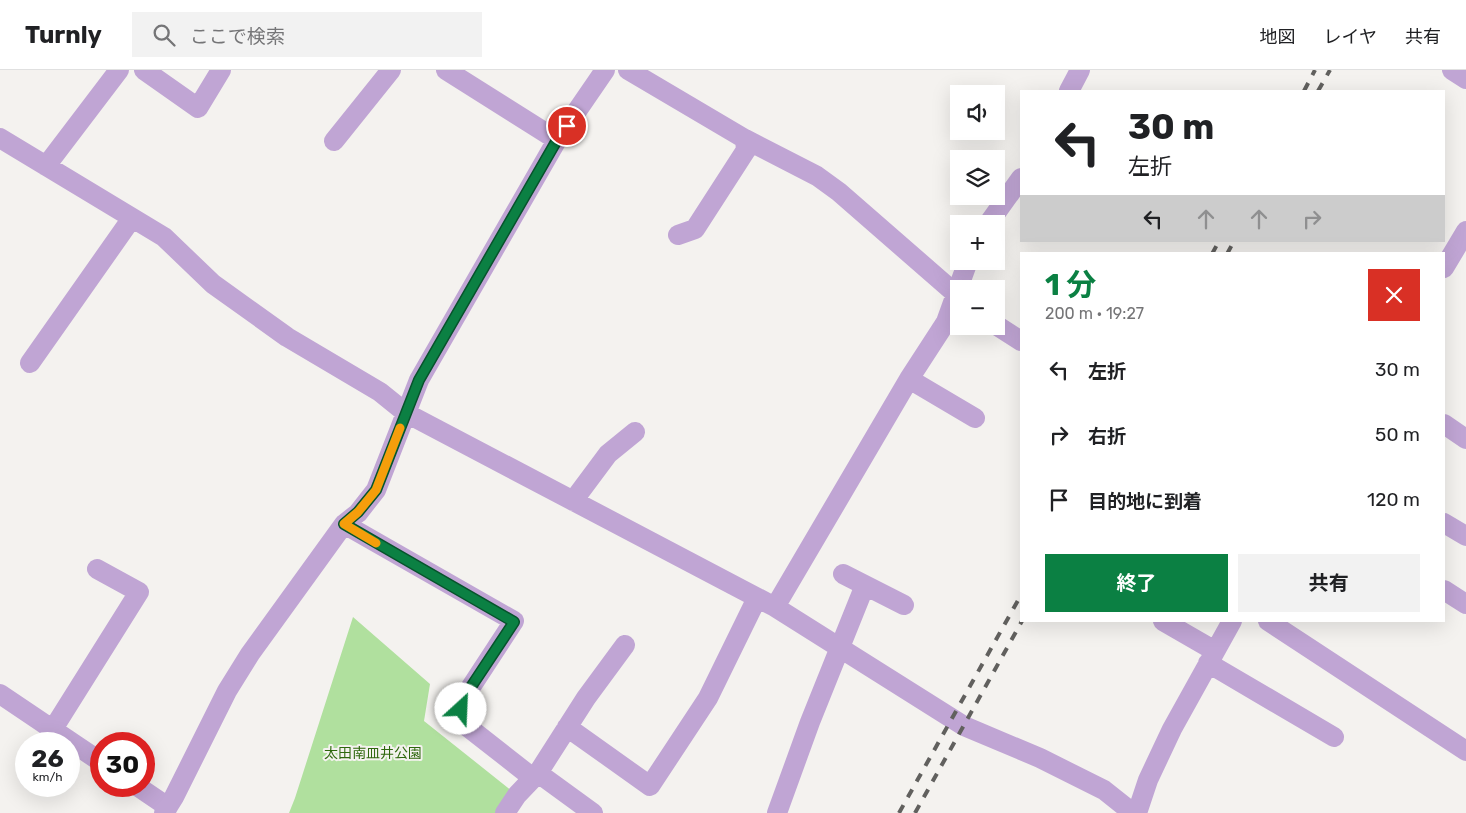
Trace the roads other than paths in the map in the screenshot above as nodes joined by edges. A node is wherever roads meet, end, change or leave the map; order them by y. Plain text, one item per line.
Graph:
1 (119, 70) edge
2 (144, 70) edge
3 (221, 70) edge
4 (391, 70) edge
5 (446, 70) edge
6 (605, 70) edge
7 (628, 70) edge
8 (1080, 70) edge
9 (1452, 70) edge
10 (1466, 79) edge
11 (1070, 90) edge
12 (0, 138) edge
13 (745, 139) junction
14 (557, 140) junction
15 (334, 141) dead end
16 (46, 166) junction
17 (1020, 179) edge
18 (994, 215) edge
19 (132, 218) junction
20 (1466, 231) edge
21 (678, 235) dead end
22 (1445, 266) edge
23 (950, 294) edge
24 (950, 313) edge
25 (1005, 331) edge
26 (1020, 340) edge
27 (30, 363) dead end
28 (909, 380) junction
29 (406, 413) junction
30 (974, 418) dead end
31 (1445, 425) edge
32 (635, 432) dead end
33 (1466, 438) edge
34 (574, 501) junction
35 (344, 524) junction
36 (1445, 524) edge
37 (1466, 536) edge
38 (97, 569) dead end
39 (843, 574) dead end
40 (865, 585) junction
41 (1445, 591) edge
42 (766, 602) junction
43 (1466, 604) edge
44 (904, 605) dead end
45 (1164, 622) edge
46 (1231, 622) edge
47 (1270, 622) edge
48 (625, 645) dead end
49 (840, 647) junction
50 (1212, 657) junction
51 (0, 694) edge
52 (567, 727) junction
53 (53, 729) junction
54 (1334, 737) dead end
55 (1466, 751) edge
56 (90, 754) edge
57 (535, 776) junction
58 (150, 797) edge
59 (166, 810) edge
60 (505, 813) edge
61 (593, 813) edge
62 (777, 813) edge
63 (1133, 813) edge
64 (1137, 813) edge

1 - 16 street
2 - 3 street
4 - 15 street
5 - 14 street
6 - 14 street
7 - 13 street
8 - 11 street
9 - 10 street
12 - 16 street
13 - 21 street
13 - 23 street
14 - 29 street
16 - 19 street
17 - 18 street
19 - 27 street
19 - 29 street
20 - 22 street
24 - 28 street
25 - 26 street
28 - 30 street
28 - 42 street
29 - 34 street
29 - 35 street
31 - 33 street
32 - 34 street
34 - 42 street
35 - 57 street
35 - 59 street
36 - 37 street
38 - 53 street
39 - 40 street
40 - 44 street
40 - 49 street
41 - 43 street
42 - 49 street
42 - 52 street
45 - 50 street
46 - 50 street
47 - 55 street
48 - 52 street
49 - 62 street
49 - 63 street
50 - 54 street
50 - 64 street
51 - 53 street
52 - 57 street
53 - 56 street
57 - 60 street
57 - 61 street
58 - 59 street

